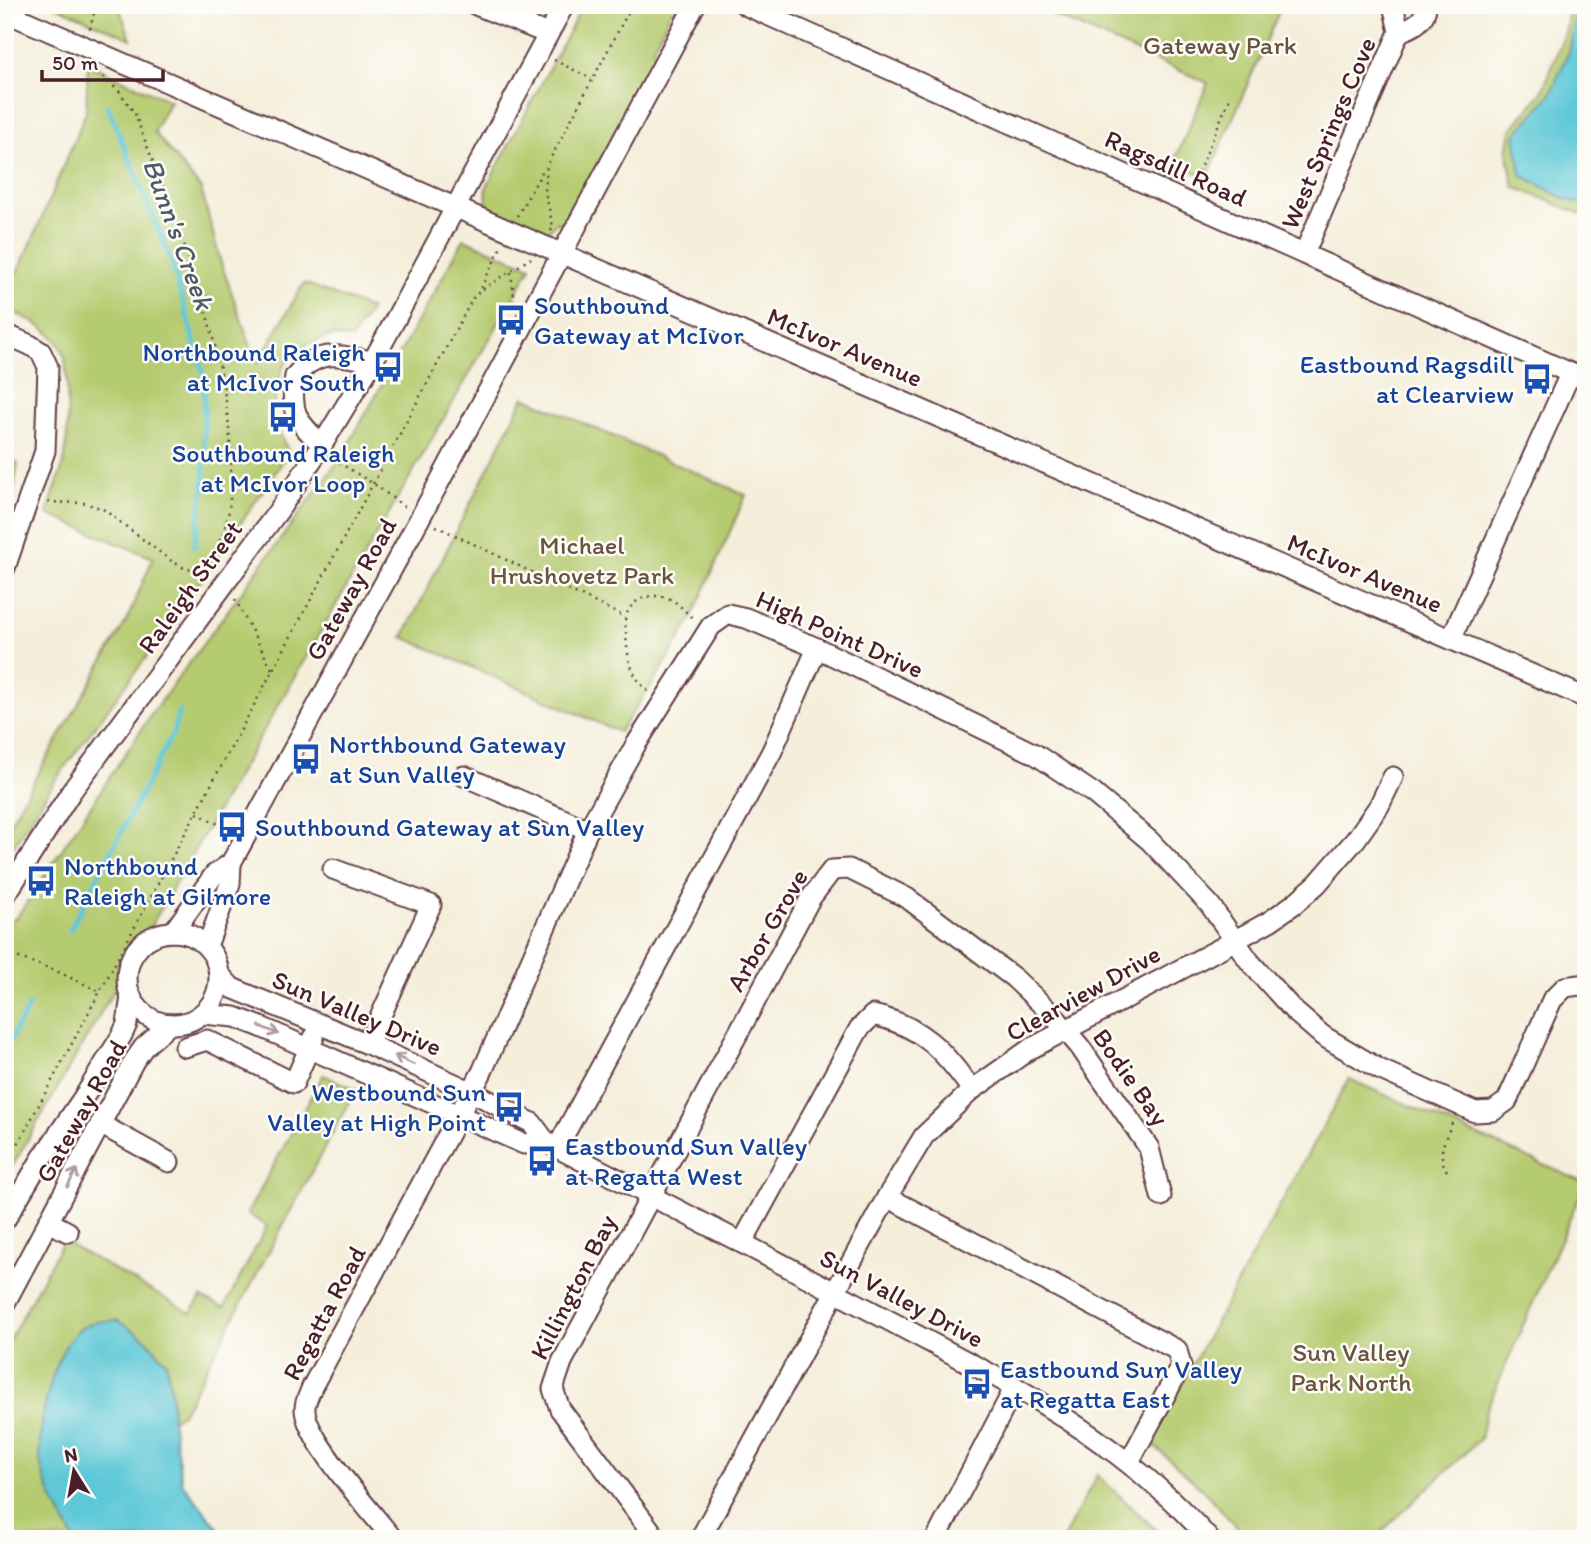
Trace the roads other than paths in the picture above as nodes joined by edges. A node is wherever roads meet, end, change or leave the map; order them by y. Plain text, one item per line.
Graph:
1 (476, 5) edge
2 (564, 5) edge
3 (695, 5) edge
4 (746, 5) edge
5 (1396, 5) edge
6 (1426, 5) edge
7 (5, 12) edge
8 (1399, 32) junction
9 (548, 34) junction
10 (455, 207) junction
11 (553, 250) junction
12 (1304, 254) junction
13 (5, 334) edge
14 (373, 361) junction
15 (1578, 377) edge
16 (320, 448) junction
17 (5, 568) edge
18 (1451, 639) junction
19 (817, 648) junction
20 (1586, 698) edge
21 (464, 776) dead end
22 (1393, 777) dead end
23 (588, 830) junction
24 (231, 863) junction
25 (333, 869) dead end
26 (5, 896) edge
27 (173, 932) junction
28 (1235, 939) junction
29 (206, 946) junction
30 (219, 975) junction
31 (1586, 984) edge
32 (131, 996) junction
33 (203, 1014) junction
34 (170, 1024) junction
35 (319, 1024) junction
36 (1065, 1030) junction
37 (368, 1044) junction
38 (185, 1047) dead end
39 (310, 1047) junction
40 (972, 1090) junction
41 (466, 1103) junction
42 (100, 1124) junction
43 (552, 1145) junction
44 (169, 1162) dead end
45 (650, 1195) junction
46 (1161, 1196) dead end
47 (887, 1197) junction
48 (5, 1220) edge
49 (49, 1222) junction
50 (68, 1232) dead end
51 (742, 1243) junction
52 (835, 1292) junction
53 (5, 1303) edge
54 (1015, 1387) junction
55 (1129, 1462) junction
56 (393, 1539) edge
57 (657, 1539) edge
58 (700, 1539) edge
59 (936, 1539) edge
60 (1209, 1539) edge

1 - 9 street
2 - 9 street, Raleigh Street
3 - 11 street, Gateway Road
4 - 12 street, Ragsdill Road
5 - 8 street, West Springs Cove
6 - 8 street, West Springs Cove
7 - 10 street, McIvor Avenue
8 - 12 street, West Springs Cove
9 - 10 street, Raleigh Street
10 - 11 street, McIvor Avenue
10 - 14 street, Raleigh Street
11 - 18 street, McIvor Avenue
11 - 24 street, Gateway Road
12 - 15 street, Ragsdill Road
13 - 17 street
14 - 16 street, Raleigh Street
14 - 16 street
15 - 18 street
16 - 26 street, Raleigh Street
18 - 20 street, McIvor Avenue
19 - 23 street, High Point Drive
19 - 28 street, High Point Drive
19 - 43 street
21 - 23 street
22 - 28 street, Clearview Drive
23 - 41 street
24 - 27 street, Gateway Road
24 - 29 street, Gateway Road
25 - 37 street
27 - 29 street
27 - 32 street, Gateway Road
28 - 31 street, High Point Drive
28 - 36 street, Clearview Drive
29 - 30 street
30 - 33 street
30 - 35 street, Sun Valley Drive
32 - 34 street, Gateway Road
32 - 48 street, Gateway Road
33 - 34 street, Gateway Road
33 -> 39 street, Sun Valley Drive
34 - 42 street, Gateway Road
35 - 37 street, Sun Valley Drive
35 - 39 street
36 - 40 street, Clearview Drive
36 - 45 street, Arbor Grove
36 - 46 street, Bodie Bay
41 -> 37 street, Sun Valley Drive
38 - 39 street
39 - 41 street, Sun Valley Drive
40 - 47 street, Clearview Drive
40 - 51 street
41 - 43 street, Sun Valley Drive
41 - 56 street, Regatta Road
42 - 44 street
49 -> 42 street, Gateway Road
43 - 45 street, Sun Valley Drive
45 - 51 street, Sun Valley Drive
45 - 57 street, Killington Bay
47 - 52 street, Clearview Drive
47 - 55 street
49 - 50 street
49 - 53 street, Gateway Road
51 - 52 street, Sun Valley Drive
52 - 54 street, Sun Valley Drive
52 - 58 street
54 - 55 street, Sun Valley Drive
54 - 59 street
55 - 60 street, Sun Valley Drive

